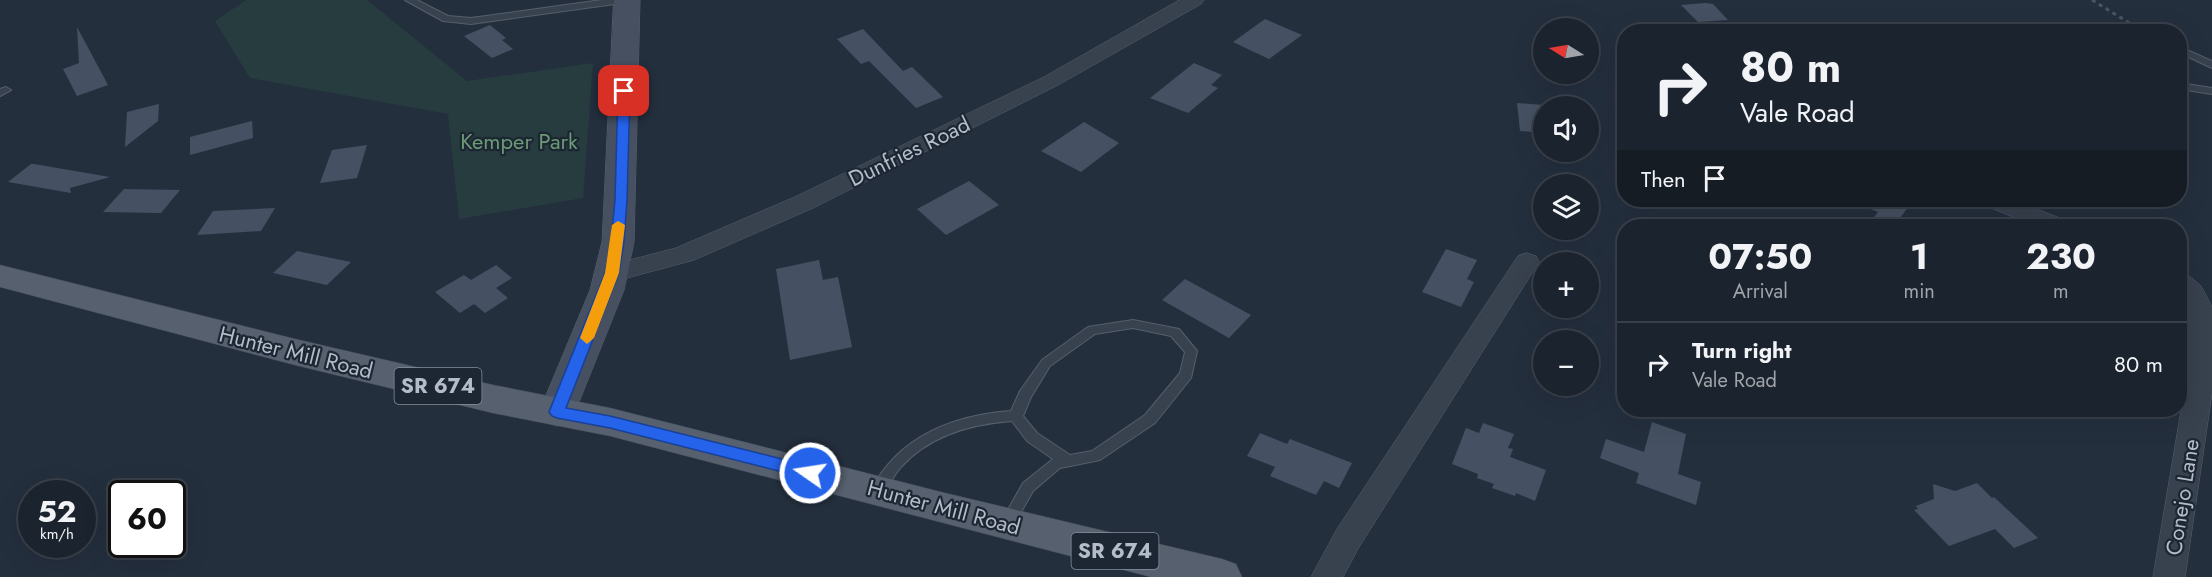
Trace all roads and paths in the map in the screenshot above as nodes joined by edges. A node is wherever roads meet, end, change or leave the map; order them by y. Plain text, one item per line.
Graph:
1 (410, 0) edge
2 (622, 0) edge
3 (627, 0) edge
4 (1194, 0) edge
5 (2092, 0) edge
6 (2131, 24) edge
7 (2187, 53) edge
8 (2212, 65) edge
9 (2187, 87) edge
10 (2212, 91) edge
11 (2009, 207) edge
12 (2039, 219) edge
13 (1527, 262) dead end
14 (612, 273) junction
15 (0, 276) edge
16 (2187, 288) edge
17 (557, 412) junction
18 (1016, 416) junction
19 (1069, 461) junction
20 (878, 490) junction
21 (1007, 524) junction
22 (1112, 550) junction
23 (1167, 577) edge
24 (1222, 577) edge
25 (1327, 577) edge
26 (2169, 577) edge

1 - 2 lane
3 - 14 main road
4 - 14 street, Dunfries Road
5 - 6 path
7 - 8 lane
9 - 10 lane
11 - 12 street
13 - 25 street
14 - 17 main road
15 - 17 main road, Hunter Mill Road / SR 674
16 - 26 street, Conejo Lane
17 - 20 main road, Hunter Mill Road / SR 674
18 - 19 lane
18 - 19 lane
18 - 20 lane
19 - 21 lane
20 - 21 main road, Hunter Mill Road / SR 674
21 - 22 main road, Hunter Mill Road / SR 674
22 - 23 main road
22 - 24 main road, Hunter Mill Road / SR 674

